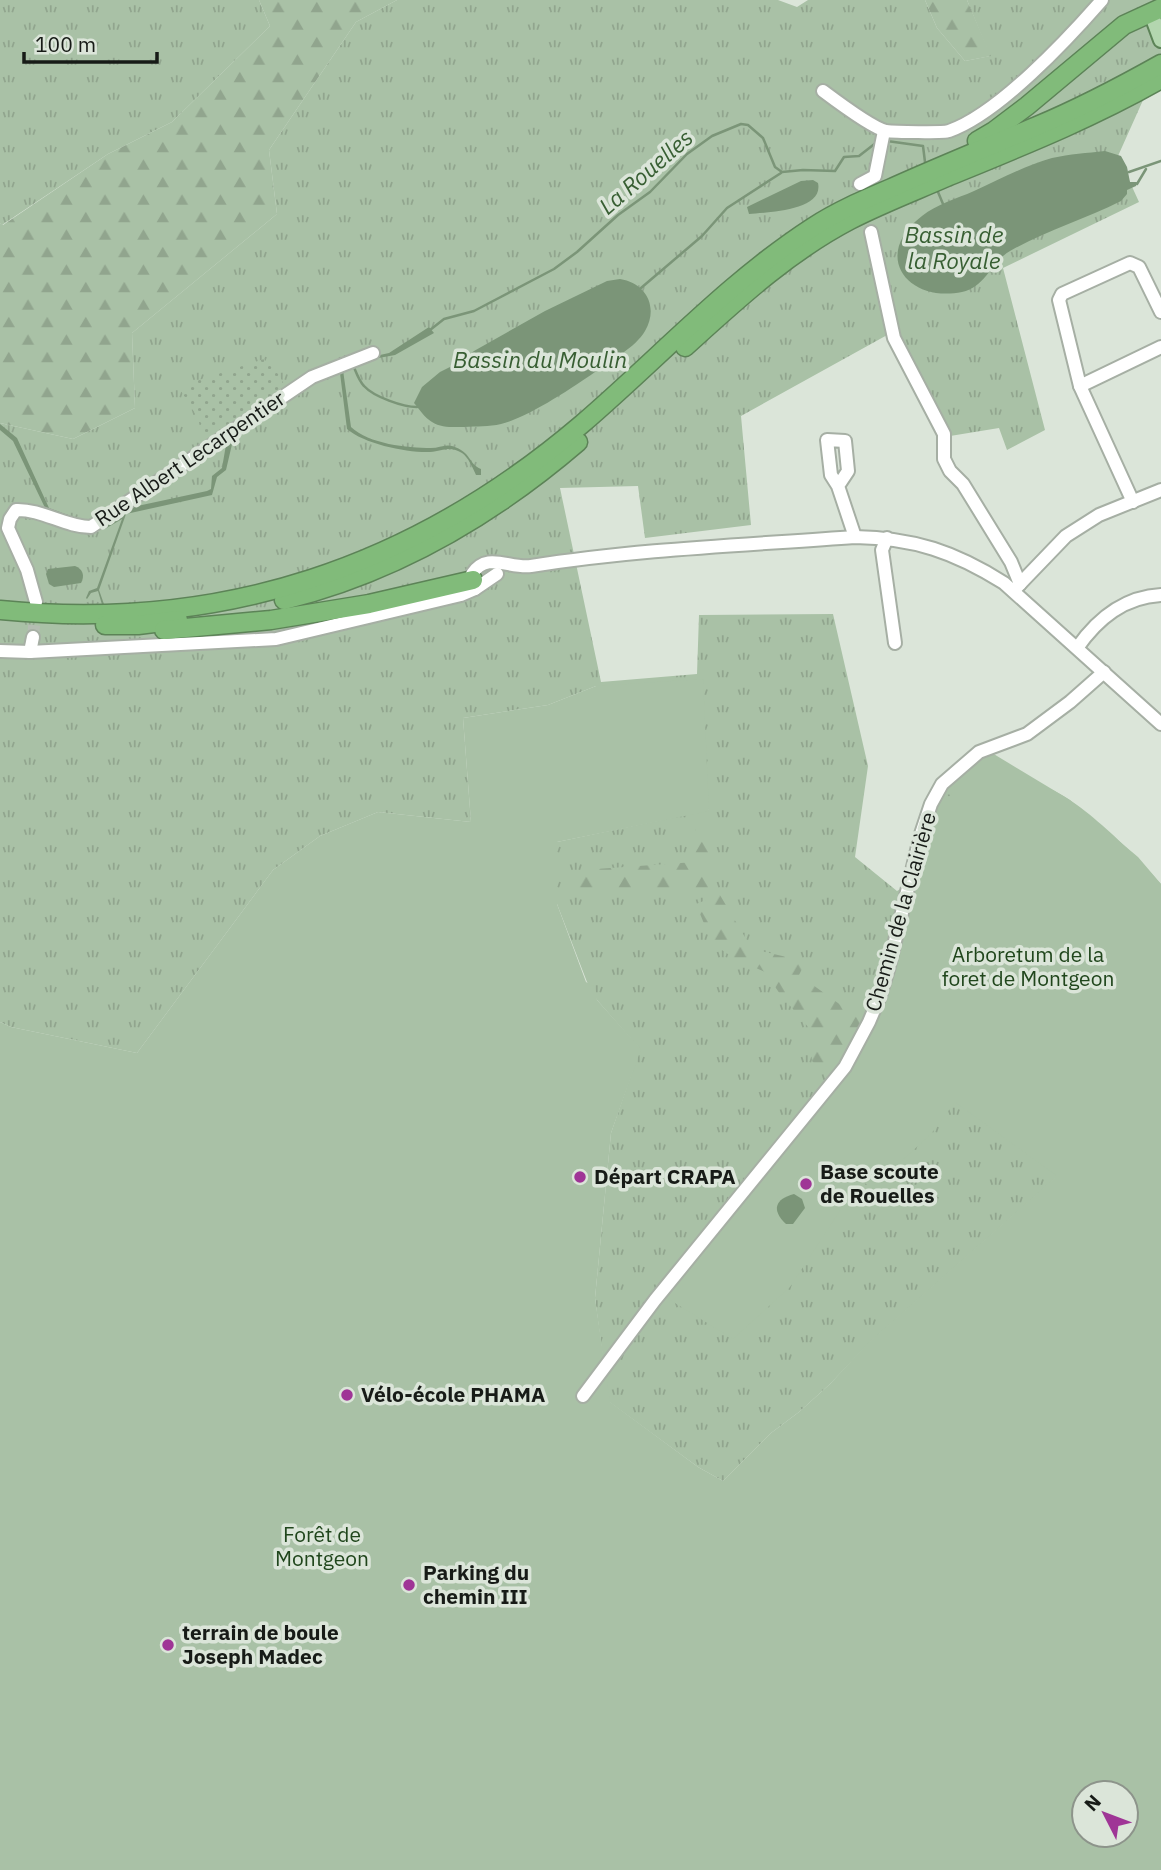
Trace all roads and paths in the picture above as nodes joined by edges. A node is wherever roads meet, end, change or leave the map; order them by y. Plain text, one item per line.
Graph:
1 (1102, 0) edge
2 (1152, 7) edge
3 (1161, 40) edge
4 (1161, 64) edge
5 (1161, 79) edge
6 (823, 91) dead end
7 (884, 131) junction
8 (860, 184) dead end
9 (894, 187) junction
10 (871, 232) dead end
11 (1161, 312) edge
12 (1161, 347) edge
13 (373, 353) dead end
14 (1080, 386) junction
15 (838, 486) dead end
16 (1161, 490) edge
17 (1133, 502) junction
18 (855, 537) junction
19 (887, 538) junction
20 (525, 566) junction
21 (474, 585) junction
22 (1017, 587) junction
23 (1161, 595) edge
24 (36, 602) tunnel mouth
25 (0, 610) edge
26 (0, 622) edge
27 (56, 626) junction
28 (33, 637) tunnel mouth
29 (895, 643) dead end
30 (1077, 648) junction
31 (0, 651) edge
32 (30, 652) junction
33 (1104, 672) junction
34 (1161, 724) edge
35 (583, 1396) dead end

1 - 7 street
2 - 3 main road
2 - 9 highway
4 - 9 highway
5 - 27 highway
6 - 7 street
7 - 8 street
9 - 25 highway
10 - 22 street
11 - 14 street
12 - 14 street
13 - 24 street, Rue Albert Lecarpentier
14 - 17 street
15 - 18 street
16 - 17 street
17 - 22 street
18 - 19 street
18 - 20 street
19 - 22 street
19 - 29 street
20 - 21 street
20 - 21 street
21 - 27 highway
21 - 32 street
22 - 30 street
23 - 30 street
26 - 27 highway
28 - 32 street
30 - 33 street
31 - 32 street
33 - 34 street
33 - 35 street, Chemin de la Clairière

